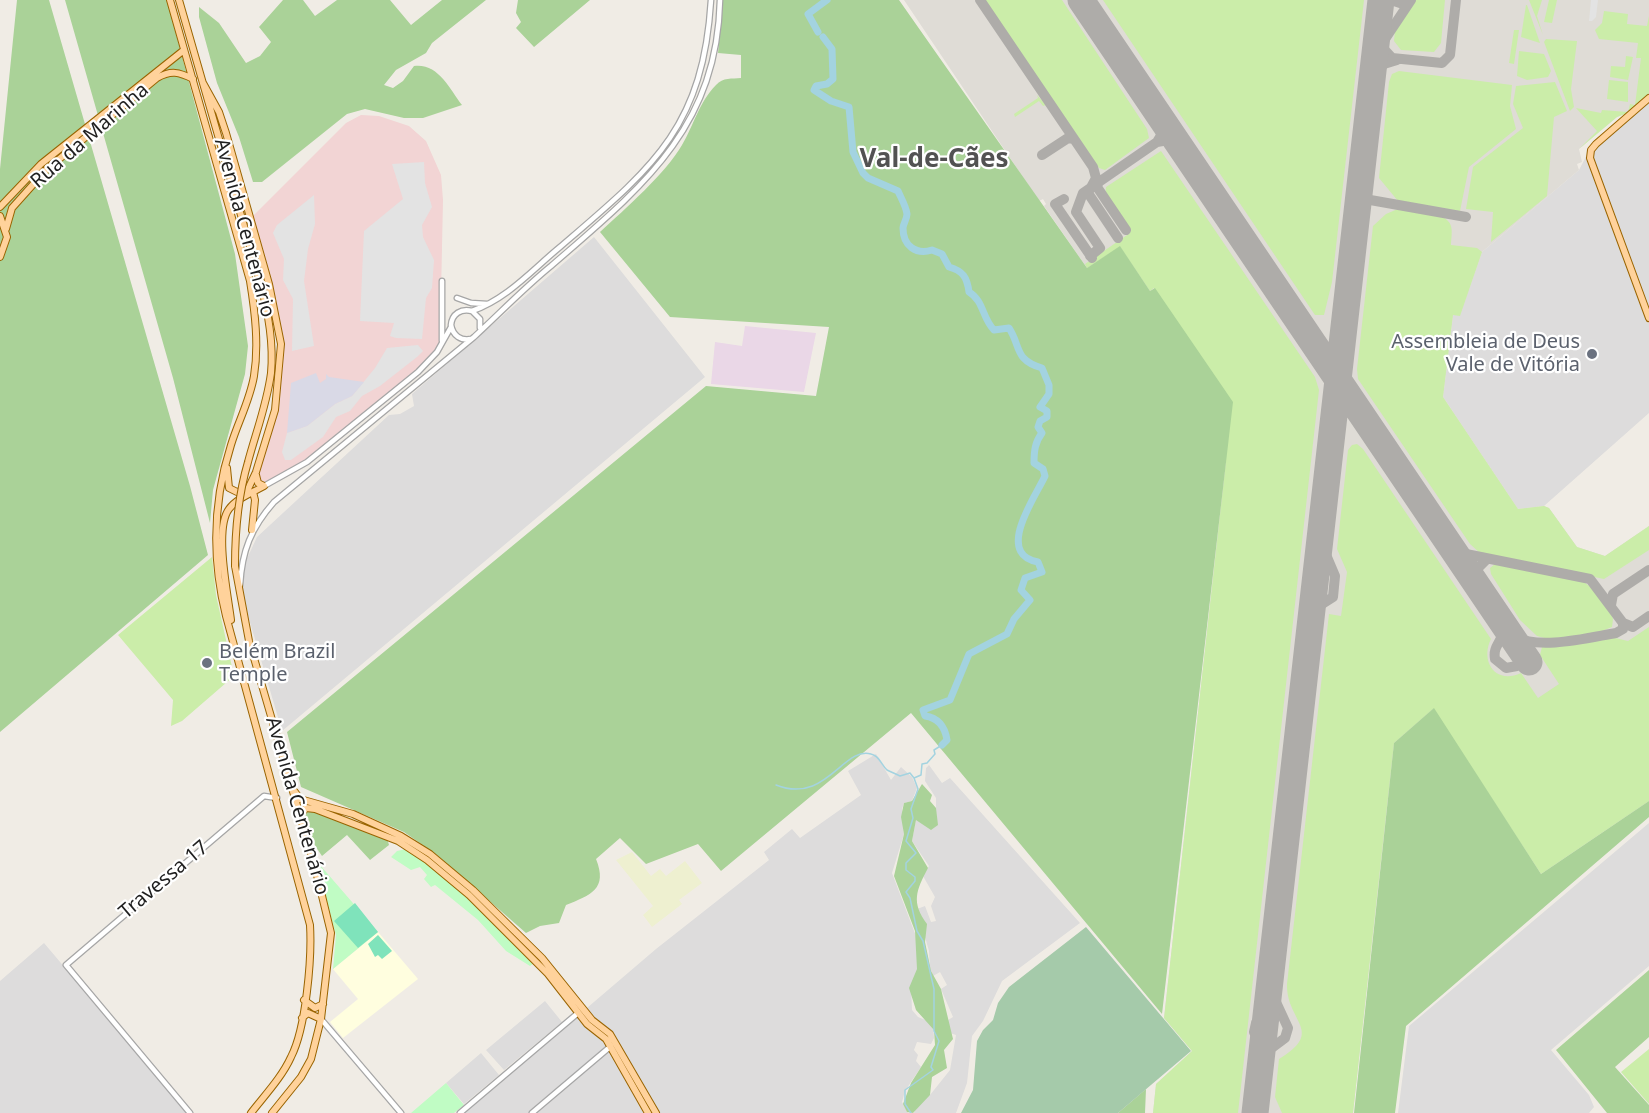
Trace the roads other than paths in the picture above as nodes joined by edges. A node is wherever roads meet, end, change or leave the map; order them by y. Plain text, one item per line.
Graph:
1 (170, 0) edge
2 (179, 0) edge
3 (711, 0) edge
4 (720, 0) edge
5 (184, 50) junction
6 (193, 79) junction
7 (203, 83) junction
8 (1649, 98) edge
9 (0, 207) edge
10 (0, 216) edge
11 (6, 229) junction
12 (0, 257) edge
13 (442, 281) dead end
14 (457, 298) dead end
15 (490, 304) junction
16 (472, 311) junction
17 (1649, 318) edge
18 (452, 327) junction
19 (480, 331) junction
20 (471, 339) junction
21 (442, 344) junction
22 (377, 407) junction
23 (374, 420) junction
24 (231, 446) junction
25 (256, 472) junction
26 (264, 486) junction
27 (253, 492) junction
28 (252, 530) junction
29 (239, 600) junction
30 (233, 641) junction
31 (292, 786) junction
32 (277, 798) junction
33 (300, 815) junction
34 (304, 1000) junction
35 (323, 1004) junction
36 (578, 1013) junction
37 (301, 1019) junction
38 (321, 1019) junction
39 (330, 1029) junction
40 (319, 1031) junction
41 (613, 1044) junction
42 (652, 1106) junction
43 (190, 1113) edge
44 (251, 1113) edge
45 (272, 1113) edge
46 (401, 1113) edge
47 (460, 1113) edge
48 (532, 1113) edge
49 (648, 1113) edge
50 (656, 1113) edge

1 - 5 main road, Avenida Centenário
2 - 7 main road, Avenida Centenário
3 - 15 street
4 - 19 street
5 - 6 main road, Avenida Centenário
5 - 9 main road, Rua da Marinha
6 - 11 main road, Rua da Marinha
6 - 24 main road, Avenida Centenário
7 - 25 main road
7 - 29 main road, Avenida Centenário, bridge
8 - 17 main road
10 - 11 main road
11 - 12 main road
13 - 21 street
14 - 15 street
15 - 16 street
16 - 18 street
16 - 19 street
18 - 20 street
18 - 21 street
19 - 20 street
20 - 23 street
21 - 22 street
22 - 23 street
22 - 26 street
23 - 28 street
24 - 25 main road
24 - 30 main road, Avenida Centenário
25 - 26 main road
26 - 27 main road
27 - 28 main road
27 - 30 main road, Avenida Centenário
28 - 29 street
29 - 31 main road, Avenida Centenário
30 - 32 main road, Avenida Centenário
31 - 33 main road, Avenida Centenário
31 - 41 main road
32 - 34 main road, Avenida Centenário
32 - 43 street, Travessa 17
33 - 35 main road, Avenida Centenário
33 - 36 main road
34 - 35 main road
34 - 37 main road, Avenida Centenário
35 - 38 main road, Avenida Centenário
36 - 41 main road
36 - 47 street
37 - 38 main road
37 - 44 main road, Avenida Centenário
38 - 39 street
38 - 40 main road, Avenida Centenário
39 - 40 street
39 - 46 street
40 - 45 main road, Avenida Centenário
41 - 42 main road
41 - 48 street
41 - 49 main road
42 - 49 main road
42 - 50 main road

